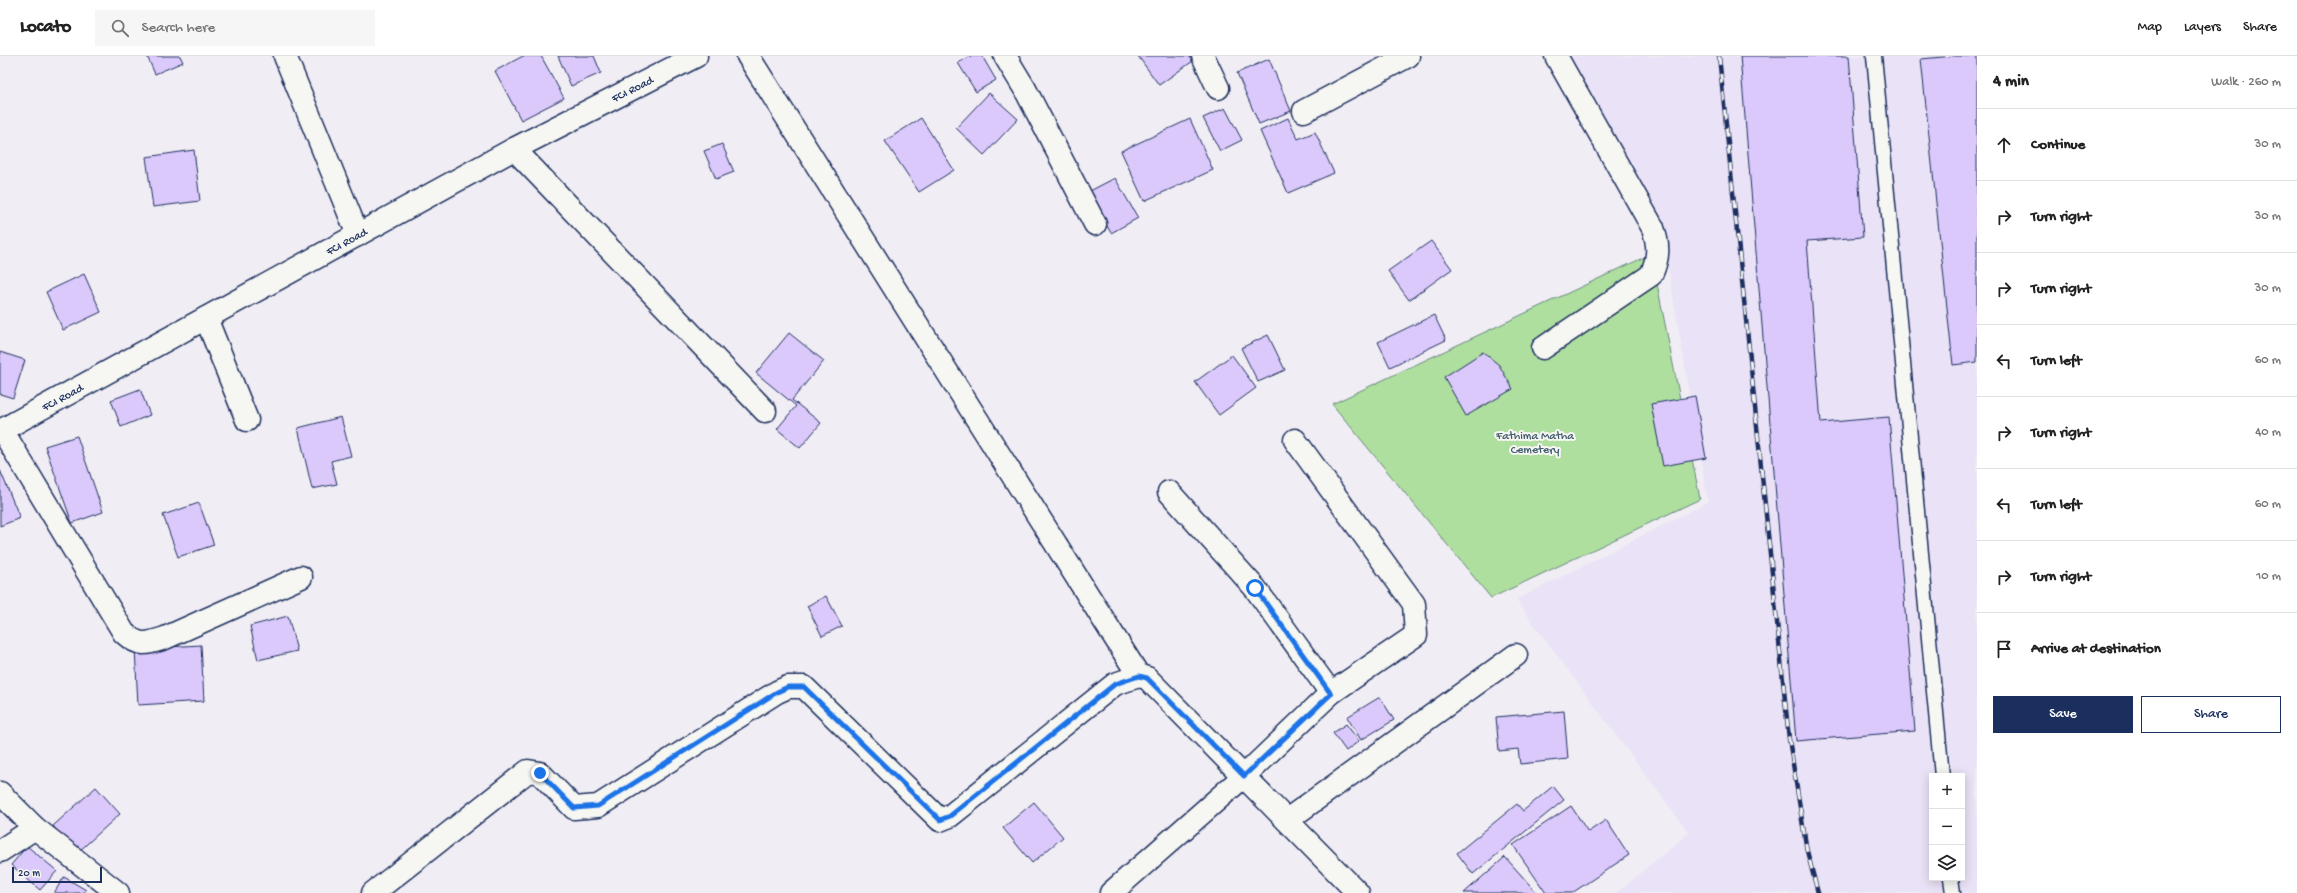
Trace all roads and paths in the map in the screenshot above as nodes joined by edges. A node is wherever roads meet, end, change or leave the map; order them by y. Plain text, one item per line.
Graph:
1 (285, 56) edge
2 (696, 56) edge
3 (748, 56) edge
4 (1005, 56) edge
5 (1203, 56) edge
6 (1408, 56) edge
7 (1556, 56) edge
8 (1874, 56) edge
9 (1218, 88) dead end
10 (1304, 111) dead end
11 (514, 149) junction
12 (1095, 224) dead end
13 (358, 235) junction
14 (206, 318) junction
15 (1543, 348) dead end
16 (765, 411) dead end
17 (247, 420) dead end
18 (1, 431) edge
19 (1295, 440) dead end
20 (1169, 492) dead end
21 (300, 577) dead end
22 (1516, 655) dead end
23 (1139, 676) junction
24 (1331, 694) junction
25 (1942, 773) edge
26 (1244, 776) junction
27 (0, 793) edge
28 (1287, 820) junction
29 (35, 828) junction
30 (0, 851) edge
31 (1951, 881) edge
32 (118, 893) edge
33 (372, 893) edge
34 (1111, 893) edge
35 (1358, 893) edge
36 (1953, 893) edge

1 - 13 street
2 - 11 street, FCI Road
3 - 23 street
4 - 12 street
5 - 9 street
6 - 10 street
7 - 15 street
8 - 25 lane
11 - 13 street, FCI Road
11 - 16 street
13 - 14 street, FCI Road
14 - 17 street
14 - 18 street, FCI Road
18 - 21 street
19 - 24 street
20 - 24 street
22 - 28 street
23 - 26 street
23 - 33 street
24 - 26 street
26 - 28 street
26 - 34 street
27 - 29 street
28 - 35 street
29 - 30 street
29 - 32 street
31 - 36 lane

